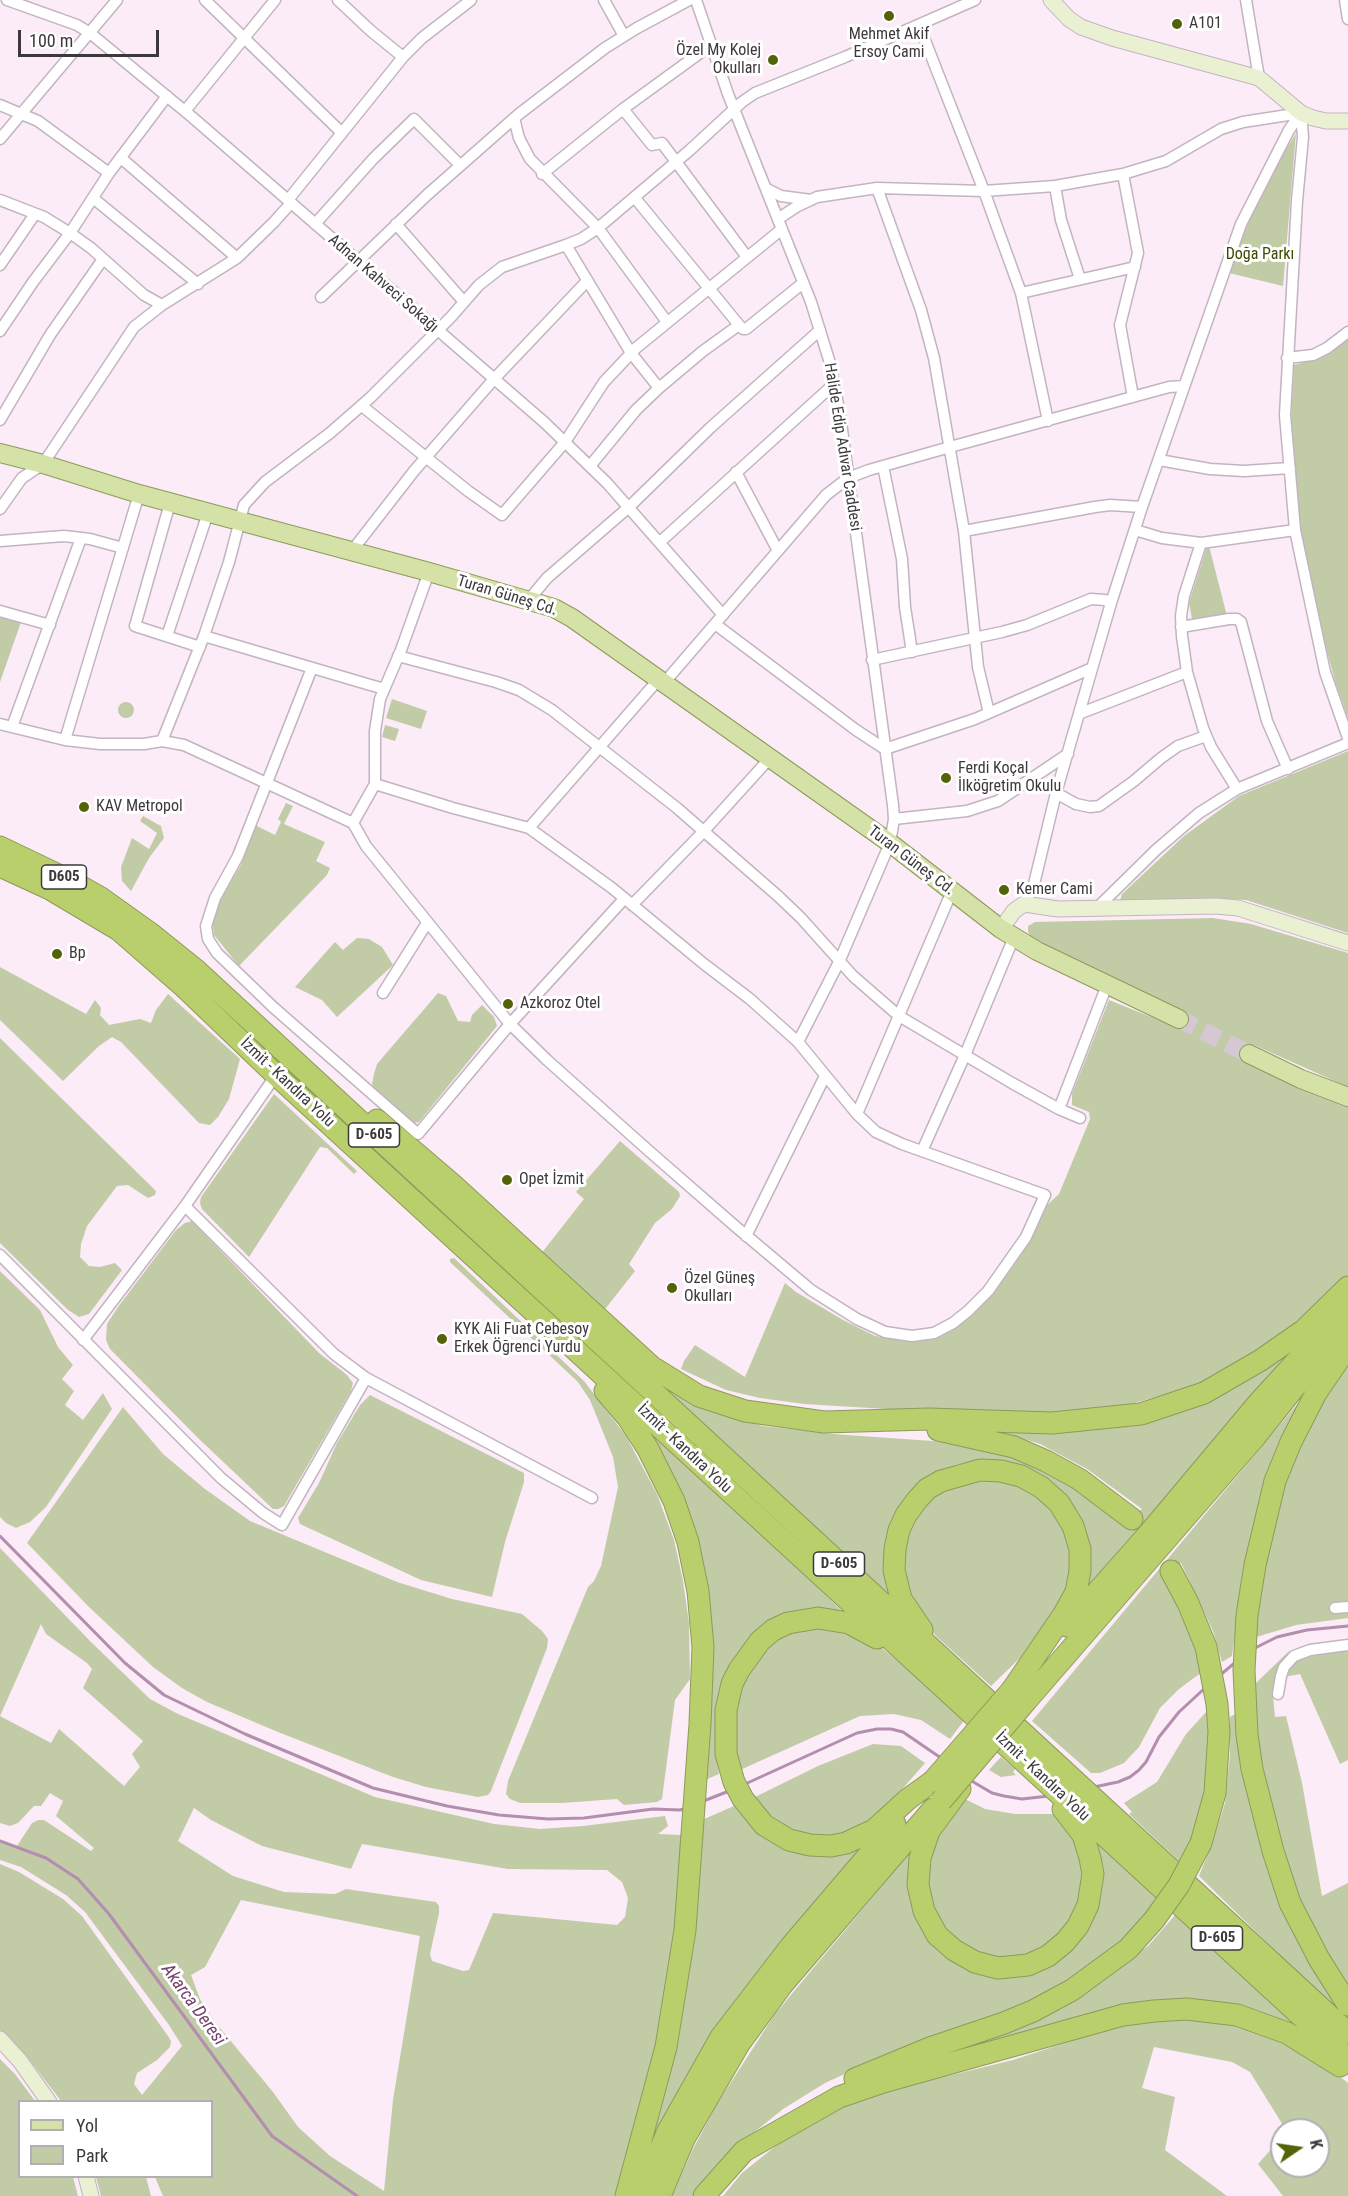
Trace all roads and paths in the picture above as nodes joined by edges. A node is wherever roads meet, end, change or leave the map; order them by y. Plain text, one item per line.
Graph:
1 (7, 0) edge
2 (117, 0) edge
3 (205, 0) edge
4 (275, 0) edge
5 (338, 0) edge
6 (471, 0) edge
7 (604, 0) edge
8 (688, 0) edge
9 (696, 0) edge
10 (975, 0) edge
11 (1051, 0) edge
12 (1246, 0) edge
13 (1346, 0) edge
14 (22, 2) edge
15 (1348, 19) edge
16 (919, 25) junction
17 (90, 33) junction
18 (624, 36) junction
19 (245, 37) junction
20 (711, 45) junction
21 (403, 57) junction
22 (1259, 78) junction
23 (167, 96) junction
24 (0, 105) edge
25 (623, 109) junction
26 (735, 109) junction
27 (185, 111) junction
28 (1301, 112) junction
29 (20, 114) junction
30 (514, 118) junction
31 (1348, 121) edge
32 (342, 133) junction
33 (0, 139) edge
34 (121, 158) junction
35 (677, 161) junction
36 (460, 165) junction
37 (110, 172) junction
38 (542, 174) junction
39 (1123, 174) junction
40 (1055, 186) junction
41 (877, 188) junction
42 (767, 189) junction
43 (984, 191) junction
44 (93, 198) junction
45 (635, 198) junction
46 (0, 200) edge
47 (811, 200) junction
48 (290, 201) junction
49 (35, 214) junction
50 (315, 224) junction
51 (396, 224) junction
52 (780, 224) junction
53 (598, 228) junction
54 (70, 233) junction
55 (566, 245) junction
56 (747, 257) junction
57 (237, 258) junction
58 (103, 259) junction
59 (358, 262) junction
60 (0, 265) edge
61 (1135, 267) junction
62 (1080, 279) junction
63 (587, 281) junction
64 (803, 283) junction
65 (198, 284) junction
66 (710, 287) junction
67 (1021, 293) junction
68 (321, 297) dead end
69 (464, 302) junction
70 (162, 305) junction
71 (667, 322) junction
72 (739, 325) junction
73 (820, 330) junction
74 (437, 331) junction
75 (0, 332) edge
76 (1348, 332) edge
77 (632, 353) junction
78 (1287, 358) junction
79 (494, 379) junction
80 (834, 384) junction
81 (1184, 386) junction
82 (659, 388) junction
83 (1133, 397) junction
84 (362, 406) junction
85 (0, 420) edge
86 (1048, 421) junction
87 (565, 442) junction
88 (950, 447) junction
89 (0, 453) edge
90 (426, 457) junction
91 (1159, 460) junction
92 (44, 464) junction
93 (590, 466) junction
94 (884, 466) junction
95 (1290, 468) junction
96 (736, 472) junction
97 (848, 478) junction
98 (138, 494) junction
99 (170, 503) junction
100 (629, 507) junction
101 (1142, 507) junction
102 (0, 509) edge
103 (208, 513) junction
104 (239, 522) junction
105 (1135, 530) junction
106 (1295, 530) junction
107 (964, 531) junction
108 (81, 538) junction
109 (0, 541) edge
110 (660, 542) junction
111 (1202, 543) junction
112 (123, 548) junction
113 (778, 551) junction
114 (351, 552) junction
115 (429, 572) junction
116 (528, 601) junction
117 (1112, 603) junction
118 (0, 611) edge
119 (723, 615) junction
120 (715, 624) junction
121 (50, 625) junction
122 (1181, 627) junction
123 (167, 636) junction
124 (975, 639) junction
125 (202, 641) junction
126 (912, 652) junction
127 (399, 656) junction
128 (872, 660) junction
129 (312, 668) junction
130 (1092, 668) junction
131 (1187, 672) junction
132 (661, 682) junction
133 (384, 689) junction
134 (989, 713) junction
135 (1081, 713) junction
136 (0, 724) edge
137 (12, 727) junction
138 (1206, 736) junction
139 (1348, 738) edge
140 (65, 740) junction
141 (162, 741) junction
142 (1348, 742) edge
143 (598, 748) junction
144 (885, 749) junction
145 (1068, 754) junction
146 (770, 758) junction
147 (1288, 769) junction
148 (266, 782) junction
149 (375, 784) junction
150 (1237, 789) junction
151 (1056, 793) junction
152 (894, 819) junction
153 (353, 823) junction
154 (529, 828) junction
155 (703, 832) junction
156 (890, 843) junction
157 (0, 846) edge
158 (0, 866) edge
159 (952, 891) junction
160 (67, 899) joint
161 (628, 902) junction
162 (1024, 904) junction
163 (1097, 908) junction
164 (125, 915) joint
165 (427, 923) junction
166 (1007, 933) junction
167 (1348, 943) edge
168 (839, 962) junction
169 (1107, 985) junction
170 (219, 991) junction
171 (383, 993) dead end
172 (899, 1016) junction
173 (1179, 1019) tunnel mouth
174 (510, 1024) junction
175 (798, 1042) junction
176 (1249, 1054) tunnel mouth
177 (965, 1055) junction
178 (276, 1075) junction
179 (825, 1076) junction
180 (1348, 1097) edge
181 (1059, 1109) junction
182 (857, 1114) junction
183 (1080, 1118) dead end
184 (922, 1151) junction
185 (185, 1206) junction
186 (746, 1236) junction
187 (0, 1255) edge
188 (507, 1285) junction
189 (1348, 1287) edge
190 (1348, 1305) edge
191 (1348, 1330) edge
192 (83, 1340) junction
193 (1348, 1346) edge
194 (366, 1378) junction
195 (872, 1422) junction
196 (592, 1498) dead end
197 (1132, 1519) dead end
198 (1171, 1570) dead end
199 (1348, 1607) edge
200 (1335, 1608) dead end
201 (1348, 1645) edge
202 (947, 1677) junction
203 (1278, 1694) dead end
204 (1019, 1696) junction
205 (941, 1796) junction
206 (1077, 1816) junction
207 (1348, 2005) edge
208 (1348, 2033) edge
209 (0, 2039) edge
210 (0, 2054) edge
211 (1348, 2059) edge
212 (1348, 2073) edge
213 (39, 2100) edge
214 (48, 2100) edge
215 (744, 2151) junction
216 (80, 2178) edge
217 (86, 2178) edge
218 (84, 2196) edge
219 (91, 2196) edge
220 (626, 2196) edge
221 (640, 2196) edge
222 (660, 2196) edge
223 (704, 2196) edge

1 - 14 street, Adnan Kahveci Sokağı
2 - 17 street
3 - 19 street
4 - 19 street
5 - 21 street
6 - 21 street
7 - 18 street
8 - 18 street
9 - 20 street, Halide Edip Adıvar Caddesi
10 - 16 street
11 - 22 main road
12 - 22 street
13 - 15 street
14 - 17 street, Adnan Kahveci Sokağı
16 - 26 street
16 - 43 street
17 - 23 street, Adnan Kahveci Sokağı
17 - 29 street
18 - 30 street
19 - 27 street
19 - 32 street
20 - 25 street
20 - 26 street, Halide Edip Adıvar Caddesi
21 - 32 street
22 - 28 main road
23 - 27 street, Adnan Kahveci Sokağı
23 - 34 street
24 - 29 street
25 - 35 street
25 - 38 street
26 - 35 street
26 - 42 street, Halide Edip Adıvar Caddesi
27 - 48 street, Adnan Kahveci Sokağı
28 - 31 main road
28 - 39 street
28 - 78 street
28 - 81 street
29 - 33 street
29 - 37 street
30 - 36 street
30 - 38 street
32 - 48 street
34 - 37 street
34 - 57 street
35 - 45 street
35 - 56 street
36 - 50 street
36 - 51 street
37 - 44 street
38 - 53 street
39 - 40 street
39 - 61 street
40 - 43 street
40 - 62 street
41 - 43 street
41 - 47 street
41 - 88 street
42 - 47 street
42 - 52 street, Halide Edip Adıvar Caddesi
43 - 67 street
44 - 54 street
44 - 65 street
45 - 53 street
45 - 66 street
46 - 49 street
47 - 52 street
48 - 50 street, Adnan Kahveci Sokağı
48 - 57 street
49 - 54 street
49 - 60 street
50 - 59 street, Adnan Kahveci Sokağı
51 - 59 street
51 - 69 street
52 - 56 street
52 - 64 street, Halide Edip Adıvar Caddesi
53 - 55 street
53 - 71 street
54 - 58 street
54 - 75 street
55 - 63 street
55 - 69 street
56 - 66 street
57 - 65 street
58 - 70 street
58 - 85 street
59 - 68 street
59 - 74 street, Adnan Kahveci Sokağı
61 - 62 street
61 - 83 street
62 - 67 street
63 - 77 street
63 - 79 street
64 - 72 street
64 - 73 street, Halide Edip Adıvar Caddesi
65 - 70 street
66 - 71 street
66 - 72 street
67 - 86 street
69 - 74 street
70 - 92 street
71 - 77 street
72 - 82 street
73 - 80 street, Halide Edip Adıvar Caddesi
73 - 100 street
74 - 79 street, Adnan Kahveci Sokağı
74 - 84 street
76 - 78 street
77 - 82 street
77 - 87 street
78 - 95 street
79 - 87 street, Adnan Kahveci Sokağı
79 - 90 street
80 - 96 street
80 - 97 street, Halide Edip Adıvar Caddesi
81 - 83 street
81 - 91 street
82 - 93 street
83 - 86 street
84 - 90 street
84 - 104 street
86 - 88 street
87 - 90 street
87 - 93 street, Adnan Kahveci Sokağı
88 - 94 street
88 - 107 street
89 - 92 main road, Turan Güneş Cd.
90 - 114 street
91 - 95 street
91 - 101 street
92 - 98 main road, Turan Güneş Cd.
92 - 102 street
93 - 100 street, Adnan Kahveci Sokağı
94 - 97 street
94 - 126 street
95 - 106 street
96 - 110 street
96 - 113 street
97 - 113 street
97 - 128 street, Halide Edip Adıvar Caddesi
98 - 99 main road, Turan Güneş Cd.
98 - 112 street
99 - 103 main road, Turan Güneş Cd.
99 - 123 street
100 - 110 street, Adnan Kahveci Sokağı
100 - 116 street
101 - 105 street
101 - 107 street
103 - 104 main road, Turan Güneş Cd.
103 - 123 street
104 - 114 main road, Turan Güneş Cd.
104 - 125 street
105 - 111 street
105 - 117 street
106 - 111 street
106 - 139 street
107 - 124 street
108 - 109 street
108 - 112 street
108 - 121 street
110 - 119 street, Adnan Kahveci Sokağı
111 - 122 street
112 - 140 street
113 - 119 street
114 - 115 main road, Turan Güneş Cd.
115 - 116 main road, Turan Güneş Cd.
115 - 127 street
116 - 132 main road, Turan Güneş Cd.
117 - 124 street
117 - 130 street
118 - 121 street
119 - 120 street
120 - 132 street
120 - 144 street
121 - 137 street
122 - 131 street
122 - 147 street
123 - 125 street
124 - 126 street
124 - 134 street
125 - 129 street
125 - 141 street
126 - 128 street
127 - 133 street
127 - 143 street
128 - 144 street, Halide Edip Adıvar Caddesi
129 - 133 street
129 - 148 street
130 - 134 street
130 - 135 street
131 - 135 street
131 - 138 street
132 - 143 street
132 - 146 main road, Turan Güneş Cd.
133 - 149 street
134 - 144 street
135 - 145 street
136 - 137 street
137 - 140 street
138 - 150 street
138 - 151 street
140 - 141 street
141 - 148 street
142 - 147 street
143 - 154 street
143 - 155 street
144 - 152 street, Halide Edip Adıvar Caddesi
145 - 151 street
145 - 152 street
146 - 155 street
146 - 156 main road, Turan Güneş Cd.
147 - 150 street
148 - 153 street
148 - 174 street
149 - 153 street
149 - 154 street
150 - 163 street
151 - 162 street
152 - 156 street, Halide Edip Adıvar Caddesi
153 - 165 street
154 - 161 street
155 - 161 street
155 - 168 street
156 - 159 main road, Turan Güneş Cd.
156 - 168 street, Halide Edip Adıvar Caddesi
157 - 164 highway, İzmit - Kandıra Yolu / D605
158 - 160 highway, İzmit - Kandıra Yolu / D605
159 - 166 main road, Turan Güneş Cd.
159 - 172 street
160 - 178 highway, İzmit - Kandıra Yolu / D-605
161 - 174 street
161 - 175 street
162 - 163 main road
162 - 166 main road
163 - 167 main road
164 - 170 highway, İzmit - Kandıra Yolu / D-605
165 - 171 street
165 - 174 street
166 - 169 main road, Turan Güneş Cd.
166 - 177 street
168 - 172 street
168 - 175 street, Halide Edip Adıvar Caddesi
169 - 173 main road, Turan Güneş Cd.
169 - 181 street
170 - 195 highway
170 - 202 highway, İzmit - Kandıra Yolu / D-605
172 - 177 street
172 - 182 street
174 - 186 street
175 - 179 street
176 - 180 main road
177 - 181 street
177 - 184 street
178 - 185 street
178 - 188 highway, İzmit - Kandıra Yolu / D-605
179 - 182 street
179 - 186 street
181 - 183 street
182 - 184 street
184 - 186 street
185 - 192 street
185 - 194 street
187 - 192 street
188 - 202 highway, İzmit - Kandıra Yolu / D-605
188 - 220 highway
189 - 195 highway
190 - 204 highway
191 - 204 highway
192 - 194 street
193 - 207 highway
194 - 196 street
195 - 197 highway
198 - 215 highway, bridge
199 - 200 street
201 - 203 street
202 - 204 highway
202 - 205 highway
202 - 206 highway, İzmit - Kandıra Yolu / D-605
202 - 208 highway, İzmit - Kandıra Yolu / D-605
204 - 205 highway, bridge
204 - 205 highway, bridge
205 - 206 highway
205 - 221 highway
205 - 222 highway
206 - 211 highway, İzmit - Kandıra Yolu / D-605
209 - 214 main road
210 - 213 main road
212 - 215 highway
215 - 223 highway
216 - 218 main road
217 - 219 main road

